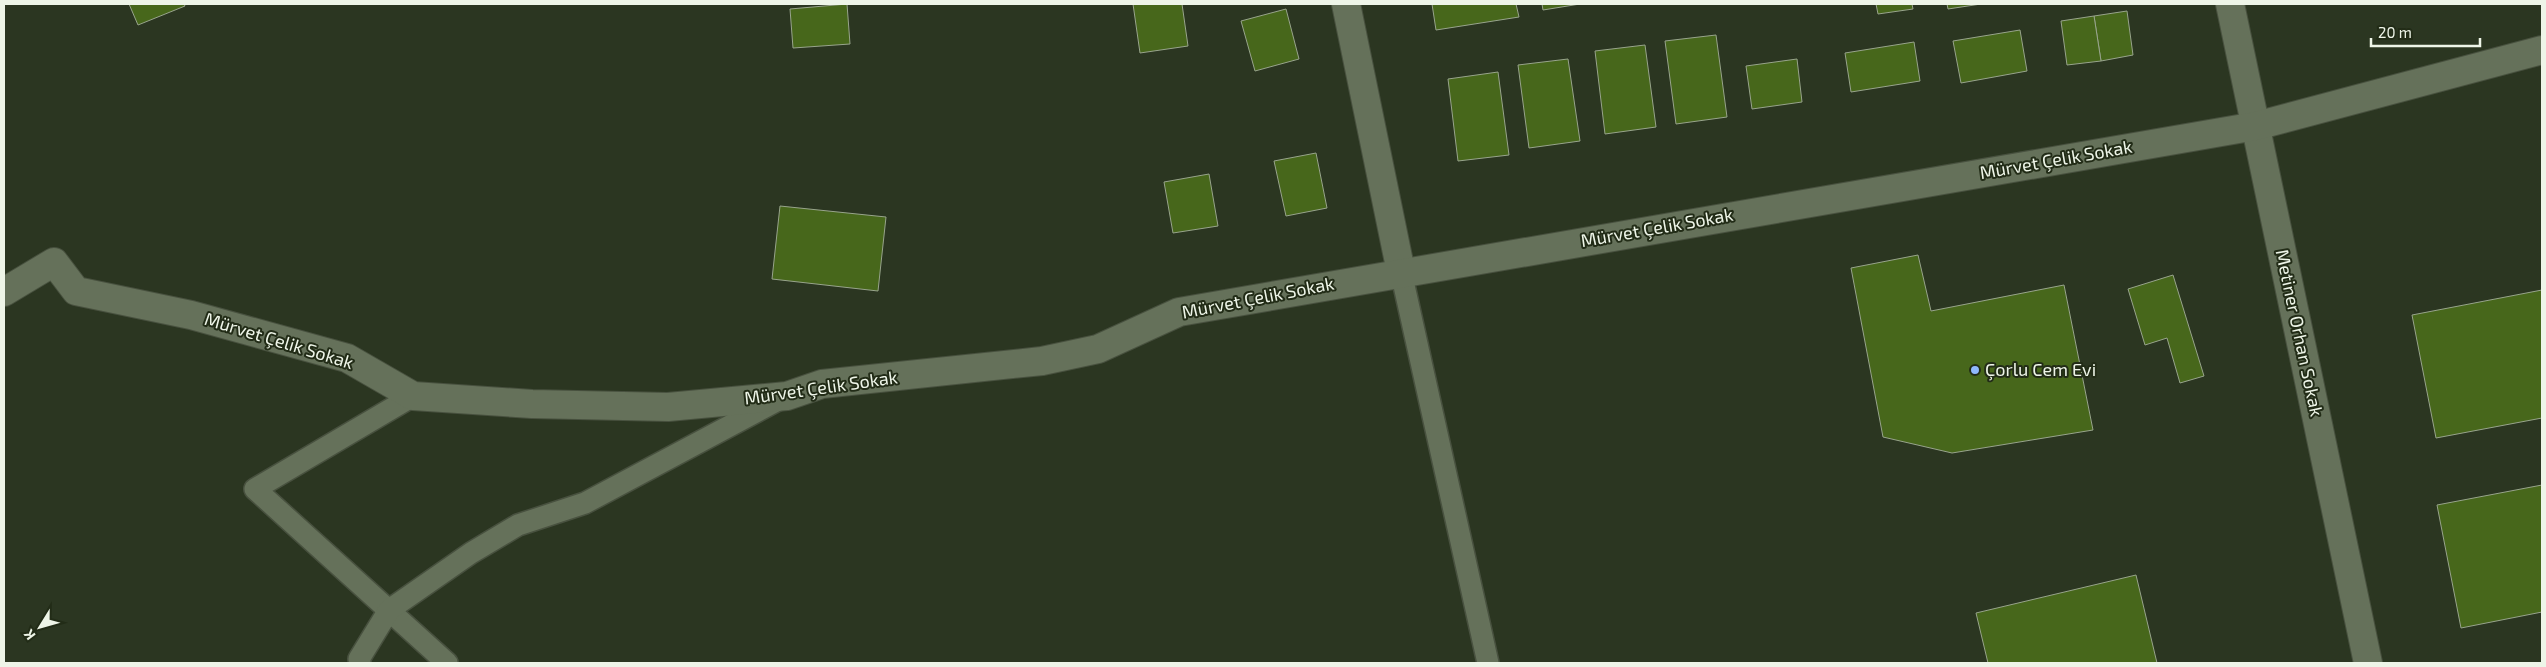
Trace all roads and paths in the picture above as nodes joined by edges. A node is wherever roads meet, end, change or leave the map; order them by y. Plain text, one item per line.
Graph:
1 (1346, 4) edge
2 (2230, 4) edge
3 (2542, 50) edge
4 (2256, 126) junction
5 (1401, 272) junction
6 (4, 292) edge
7 (413, 396) junction
8 (787, 396) junction
9 (389, 610) junction
10 (360, 663) edge
11 (447, 663) edge
12 (1488, 663) edge
13 (2368, 663) edge

1 - 5 street
2 - 4 street, Metiner Orhan Sokak
3 - 4 street, Mürvet Çelik Sokak
4 - 5 street, Mürvet Çelik Sokak
4 - 13 street, Metiner Orhan Sokak
5 - 8 street, Mürvet Çelik Sokak
5 - 12 lane
6 - 7 street, Mürvet Çelik Sokak
7 - 8 street, Mürvet Çelik Sokak
7 - 9 lane
8 - 9 lane
9 - 10 lane
9 - 11 lane

